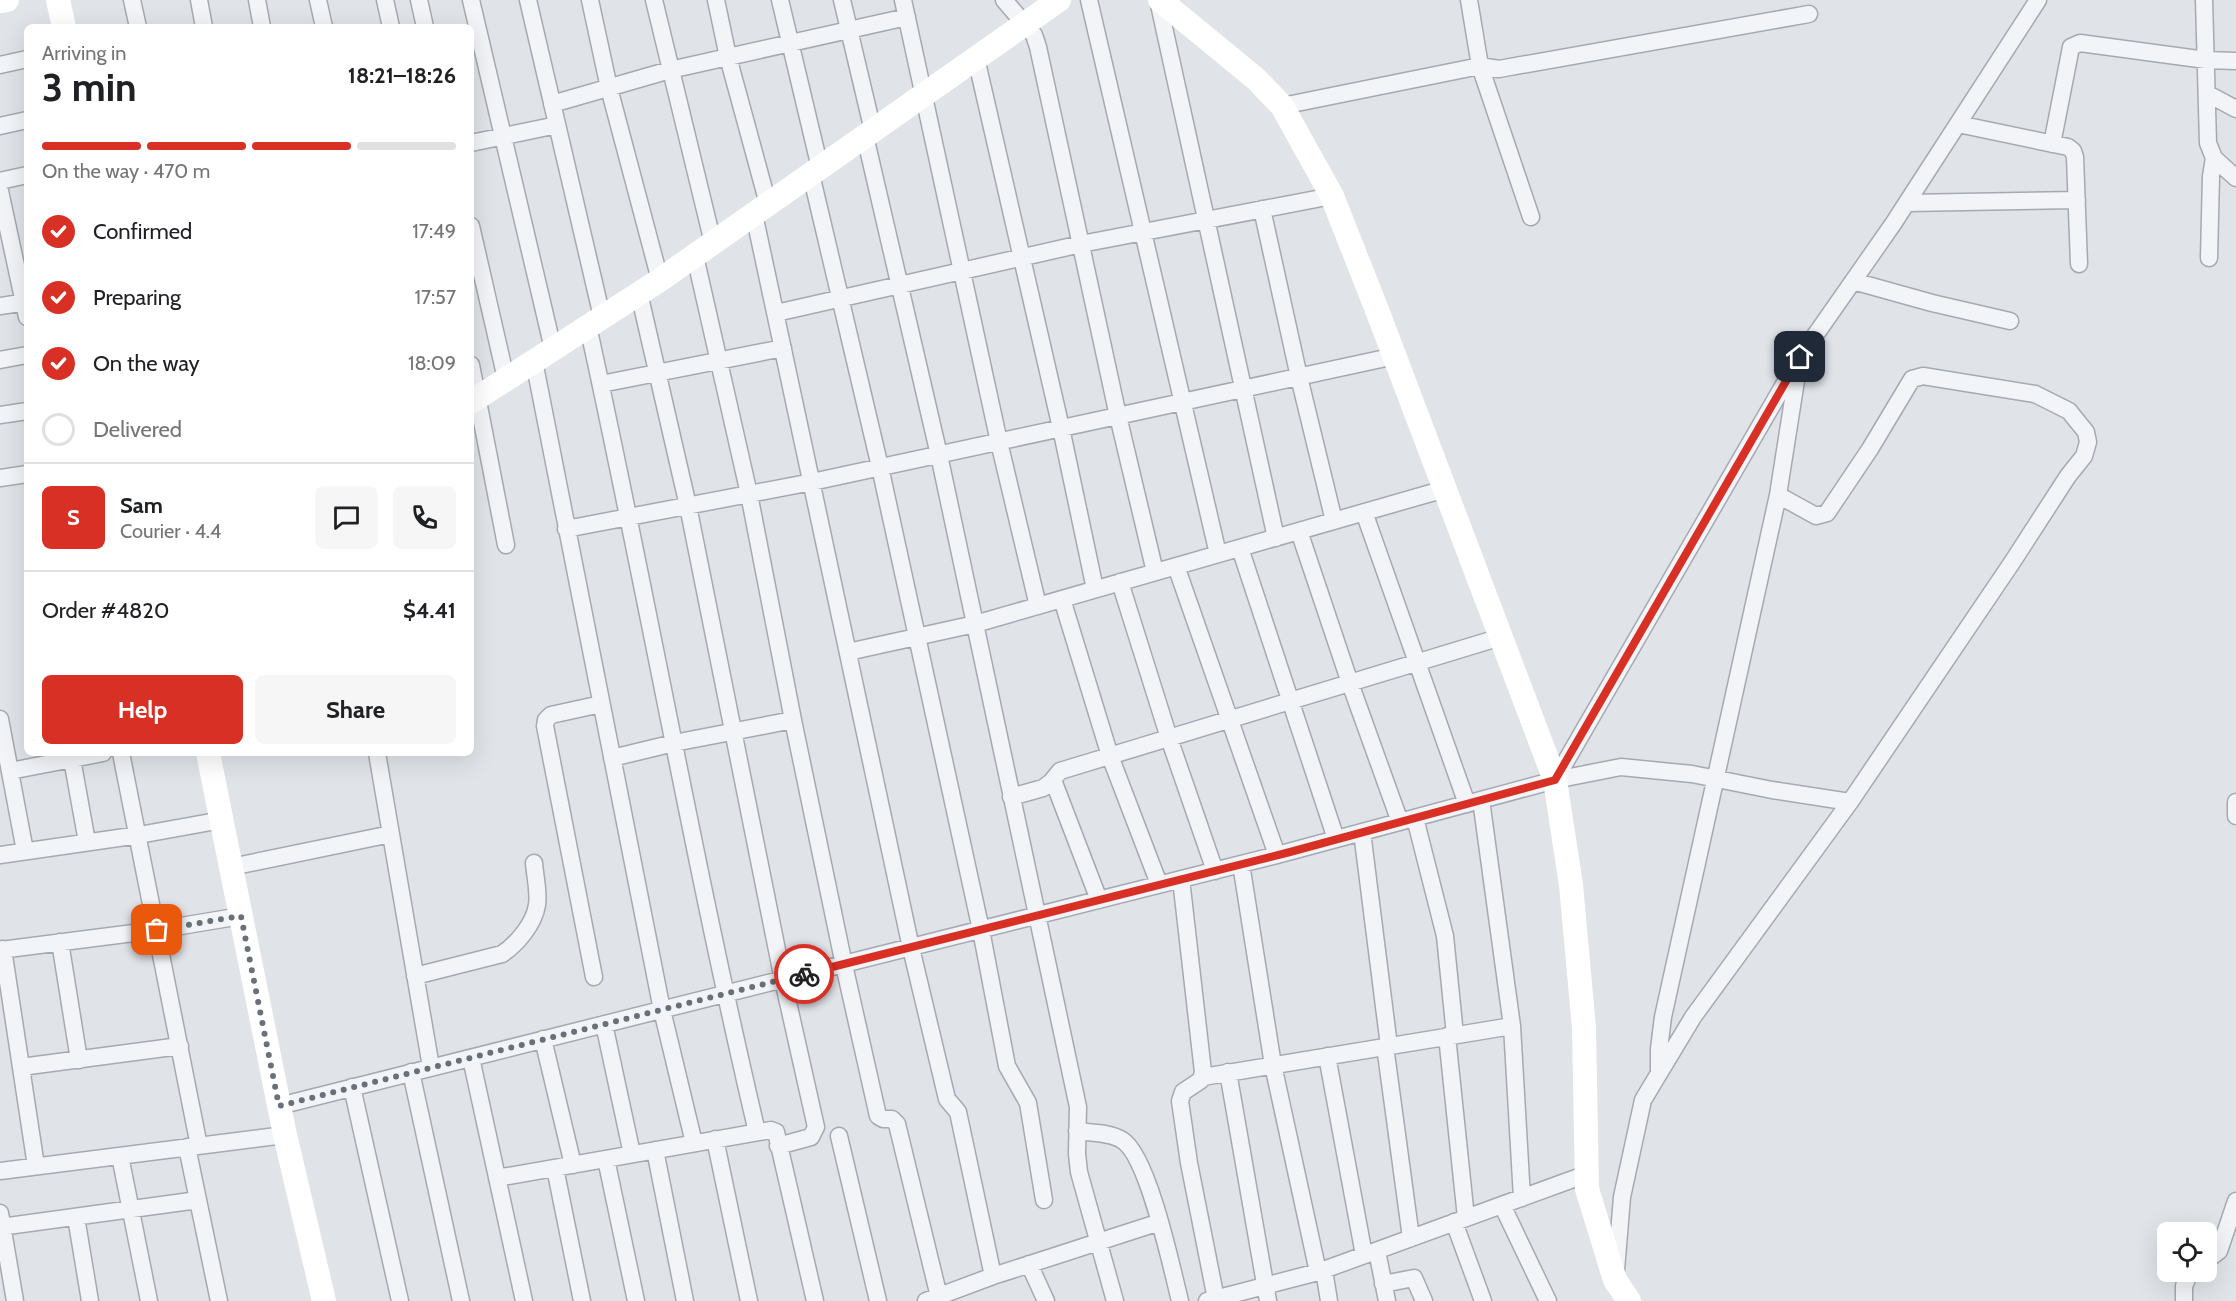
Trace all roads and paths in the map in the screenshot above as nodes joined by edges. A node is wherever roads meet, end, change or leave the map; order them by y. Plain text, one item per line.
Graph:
1 (7, 0) edge
2 (58, 0) edge
3 (132, 0) edge
4 (199, 0) edge
5 (257, 0) edge
6 (318, 0) edge
7 (385, 0) edge
8 (419, 0) edge
9 (471, 0) edge
10 (528, 0) edge
11 (590, 0) edge
12 (654, 0) edge
13 (716, 0) edge
14 (780, 0) edge
15 (842, 0) edge
16 (903, 0) edge
17 (1004, 0) edge
18 (1059, 0) edge
19 (1089, 0) edge
20 (1159, 0) edge
21 (1469, 0) edge
22 (2038, 0) edge
23 (2204, 0) edge
24 (0, 1) edge
25 (1809, 14) dead end
26 (907, 17) junction
27 (63, 24) edge
28 (137, 24) edge
29 (203, 24) edge
30 (261, 24) edge
31 (323, 24) edge
32 (390, 24) edge
33 (424, 24) edge
34 (1026, 24) junction
35 (849, 30) junction
36 (790, 43) junction
37 (728, 57) junction
38 (976, 58) junction
39 (24, 60) edge
40 (2206, 60) junction
41 (2236, 61) edge
42 (0, 65) edge
43 (1480, 66) junction
44 (670, 70) junction
45 (609, 88) junction
46 (925, 94) junction
47 (2208, 94) junction
48 (552, 104) junction
49 (1282, 106) junction
50 (2236, 109) edge
51 (24, 121) edge
52 (1958, 124) junction
53 (557, 125) junction
54 (0, 126) edge
55 (869, 133) junction
56 (503, 136) junction
57 (474, 142) edge
58 (2052, 144) junction
59 (2214, 158) junction
60 (815, 171) junction
61 (24, 176) edge
62 (2236, 178) edge
63 (0, 181) edge
64 (0, 191) edge
65 (1332, 196) junction
66 (2077, 200) junction
67 (1907, 203) junction
68 (761, 209) junction
69 (1262, 209) junction
70 (1530, 217) dead end
71 (1205, 220) junction
72 (1143, 234) junction
73 (5, 236) edge
74 (474, 239) edge
75 (1081, 244) junction
76 (704, 249) junction
77 (1022, 257) junction
78 (2209, 258) dead end
79 (2079, 264) dead end
80 (963, 270) junction
81 (660, 280) junction
82 (1853, 281) junction
83 (900, 285) junction
84 (639, 293) junction
85 (24, 300) edge
86 (840, 300) junction
87 (0, 306) edge
88 (24, 307) edge
89 (776, 313) junction
90 (2010, 321) dead end
91 (595, 322) junction
92 (783, 348) junction
93 (543, 355) junction
94 (24, 356) edge
95 (1395, 356) junction
96 (1800, 357) junction
97 (0, 360) edge
98 (718, 360) junction
99 (657, 372) junction
100 (1299, 377) junction
101 (506, 379) junction
102 (601, 384) junction
103 (1242, 389) junction
104 (475, 399) edge
105 (1182, 402) junction
106 (24, 411) edge
107 (0, 415) edge
108 (1118, 416) junction
109 (1061, 428) junction
110 (999, 442) junction
111 (939, 455) junction
112 (880, 467) junction
113 (24, 474) edge
114 (0, 478) edge
115 (812, 482) junction
116 (1445, 489) junction
117 (748, 494) junction
118 (1778, 495) junction
119 (688, 506) junction
120 (1364, 512) junction
121 (630, 517) junction
122 (1334, 521) junction
123 (566, 529) junction
124 (1299, 531) junction
125 (1276, 538) junction
126 (506, 545) dead end
127 (1240, 548) junction
128 (1218, 554) junction
129 (1176, 566) junction
130 (1155, 572) junction
131 (1120, 582) junction
132 (1095, 589) junction
133 (1062, 599) junction
134 (1038, 606) junction
135 (975, 624) junction
136 (917, 636) junction
137 (1501, 637) junction
138 (848, 652) junction
139 (1416, 663) junction
140 (1350, 683) junction
141 (1290, 701) junction
142 (601, 704) junction
143 (0, 719) edge
144 (1231, 719) junction
145 (792, 720) junction
146 (732, 732) junction
147 (1169, 738) junction
148 (674, 743) junction
149 (88, 756) edge
150 (122, 756) edge
151 (209, 756) edge
152 (378, 756) edge
153 (1110, 756) junction
154 (612, 758) junction
155 (72, 759) junction
156 (10, 771) junction
157 (1714, 779) junction
158 (1053, 780) junction
159 (1555, 780) junction
160 (1011, 797) junction
161 (1474, 802) junction
162 (1850, 802) junction
163 (2236, 802) edge
164 (2236, 816) edge
165 (222, 820) junction
166 (1408, 820) junction
167 (1362, 832) junction
168 (391, 834) junction
169 (139, 835) junction
170 (1336, 839) junction
171 (87, 842) junction
172 (25, 851) junction
173 (0, 855) edge
174 (1278, 855) junction
175 (534, 863) dead end
176 (1241, 864) junction
177 (231, 867) junction
178 (1215, 871) junction
179 (1181, 879) junction
180 (1159, 884) junction
181 (1099, 900) junction
182 (241, 916) junction
183 (1037, 916) junction
184 (157, 930) junction
185 (981, 930) junction
186 (60, 942) junction
187 (911, 948) junction
188 (2, 950) edge
189 (844, 964) junction
190 (415, 976) junction
191 (594, 977) dead end
192 (783, 980) junction
193 (724, 994) junction
194 (662, 1010) junction
195 (604, 1024) junction
196 (1512, 1026) junction
197 (1451, 1036) junction
198 (543, 1039) junction
199 (180, 1046) junction
200 (1387, 1046) junction
201 (1327, 1056) junction
202 (471, 1058) junction
203 (79, 1060) junction
204 (1273, 1065) junction
205 (21, 1067) junction
206 (431, 1067) junction
207 (411, 1072) junction
208 (1228, 1072) junction
209 (1659, 1073) junction
210 (1203, 1077) junction
211 (352, 1088) junction
212 (279, 1106) junction
213 (757, 1131) junction
214 (1077, 1131) junction
215 (285, 1135) junction
216 (839, 1136) dead end
217 (715, 1139) junction
218 (693, 1143) junction
219 (193, 1146) junction
220 (778, 1146) junction
221 (655, 1150) junction
222 (632, 1154) junction
223 (120, 1156) junction
224 (606, 1159) junction
225 (573, 1165) junction
226 (36, 1166) junction
227 (555, 1168) junction
228 (0, 1171) edge
229 (1587, 1174) junction
230 (497, 1178) junction
231 (1522, 1198) junction
232 (198, 1200) junction
233 (1044, 1200) dead end
234 (2236, 1201) edge
235 (1502, 1205) junction
236 (131, 1210) junction
237 (76, 1217) junction
238 (1460, 1220) junction
239 (1, 1222) edge
240 (1160, 1222) junction
241 (1411, 1238) junction
242 (1098, 1241) junction
243 (1371, 1253) junction
244 (2217, 1253) edge
245 (1029, 1264) junction
246 (1321, 1271) junction
247 (993, 1276) junction
248 (1615, 1280) junction
249 (2186, 1282) edge
250 (1383, 1284) junction
251 (1267, 1293) edge
252 (935, 1299) edge
253 (1212, 1300) edge
254 (15, 1301) edge
255 (90, 1301) edge
256 (149, 1301) edge
257 (219, 1301) edge
258 (324, 1301) edge
259 (400, 1301) edge
260 (462, 1301) edge
261 (524, 1301) edge
262 (582, 1301) edge
263 (636, 1301) edge
264 (685, 1301) edge
265 (750, 1301) edge
266 (815, 1301) edge
267 (878, 1301) edge
268 (1046, 1301) edge
269 (1115, 1301) edge
270 (1180, 1301) edge
271 (1329, 1301) edge
272 (1387, 1301) edge
273 (1424, 1301) edge
274 (1483, 1301) edge
275 (1548, 1301) edge
276 (1629, 1301) edge
277 (2184, 1301) edge

1 - 24 street
2 - 27 street
3 - 28 street
4 - 29 street
5 - 30 street
6 - 31 street
7 - 32 street
8 - 33 street
9 - 56 street
10 - 48 street
11 - 45 street
12 - 44 street
13 - 37 street
14 - 36 street
15 - 35 street
16 - 26 street
17 - 34 street
18 - 34 street
19 - 72 street
20 - 49 street
20 - 71 street
21 - 43 street
22 - 52 street
23 - 40 street
25 - 43 street
26 - 35 street
26 - 46 street
34 - 38 street
34 - 75 street
35 - 36 street
35 - 55 street
36 - 37 street
36 - 60 street
37 - 44 street
37 - 68 street
38 - 46 street
38 - 77 street
39 - 42 street
40 - 41 street
40 - 47 street
40 - 58 street
43 - 49 street
43 - 70 street
44 - 45 street
44 - 76 street
45 - 48 street
45 - 81 street
46 - 55 street
46 - 80 street
47 - 50 street
47 - 59 street
48 - 53 street
49 - 65 street
51 - 54 street
52 - 58 street
52 - 67 street
53 - 56 street
53 - 91 street
55 - 60 street
55 - 83 street
56 - 57 street
56 - 93 street
58 - 66 street
59 - 62 street
59 - 78 street
60 - 68 street
60 - 86 street
61 - 63 street
64 - 73 street
65 - 69 street
65 - 95 street
66 - 67 street
66 - 79 street
67 - 82 street
68 - 76 street
68 - 89 street
69 - 71 street
69 - 100 street
71 - 72 street
71 - 103 street
72 - 75 street
72 - 105 street
73 - 85 street
74 - 101 street
75 - 77 street
75 - 108 street
76 - 81 street
76 - 98 street
77 - 80 street
77 - 109 street
80 - 83 street
80 - 110 street
81 - 84 street
82 - 90 street
82 - 96 street
83 - 86 street
83 - 111 street
84 - 91 street
84 - 99 street
86 - 89 street
86 - 112 street
87 - 88 street
89 - 92 street
91 - 93 street
91 - 102 street
92 - 98 street
92 - 115 street
93 - 101 street
93 - 123 street
94 - 97 street
95 - 100 street
95 - 116 street
96 - 118 street
96 - 159 street
98 - 99 street
98 - 117 street
99 - 102 street
99 - 119 street
100 - 103 street
100 - 122 street
101 - 104 street
102 - 121 street
103 - 105 street
103 - 125 street
104 - 126 street
105 - 108 street
105 - 128 street
106 - 107 street
108 - 109 street
108 - 130 street
109 - 110 street
109 - 132 street
110 - 111 street
110 - 134 street
111 - 112 street
111 - 135 street
112 - 115 street
112 - 136 street
113 - 114 street
115 - 117 street
115 - 138 street
116 - 120 street
116 - 137 street
117 - 119 street
117 - 145 street
118 - 157 street
118 - 162 street
119 - 121 street
119 - 146 street
120 - 122 street
120 - 139 street
121 - 123 street
121 - 148 street
122 - 124 street
123 - 142 street
124 - 125 street
124 - 140 street
125 - 127 street
127 - 128 street
127 - 141 street
128 - 129 street
129 - 130 street
129 - 144 street
130 - 131 street
131 - 132 street
131 - 147 street
132 - 133 street
133 - 134 street
133 - 153 street
134 - 135 street
135 - 136 street
135 - 160 street
136 - 138 street
136 - 185 street
137 - 139 street
137 - 159 street
138 - 187 street
139 - 140 street
139 - 161 street
140 - 141 street
140 - 166 street
141 - 144 street
141 - 170 street
142 - 154 street
142 - 191 street
143 - 156 street
144 - 147 street
144 - 174 street
145 - 146 street
145 - 189 street
146 - 148 street
146 - 192 street
147 - 153 street
147 - 178 street
148 - 154 street
148 - 193 street
149 - 155 street
150 - 169 street
151 - 165 street
152 - 168 street
153 - 158 street
153 - 180 street
154 - 194 street
155 - 156 street
155 - 171 street
156 - 172 street
157 - 159 street
157 - 162 street
157 - 209 street
158 - 160 street
158 - 181 street
159 - 161 street
159 - 229 street
160 - 183 street
161 - 166 street
161 - 196 street
162 - 209 street
163 - 164 street
165 - 169 street
165 - 177 street
166 - 167 street
166 - 197 street
167 - 170 street
167 - 200 street
168 - 177 street
168 - 190 street
169 - 171 street
169 - 184 street
170 - 174 street
171 - 172 street
172 - 173 street
174 - 176 street
175 - 190 street
176 - 178 street
176 - 204 street
177 - 182 street
178 - 179 street
179 - 180 street
179 - 210 street
180 - 181 street
181 - 183 street
182 - 184 street
182 - 212 street
183 - 185 street
183 - 214 street
184 - 186 street
184 - 199 street
185 - 187 street
185 - 233 street
186 - 188 street
186 - 203 street
187 - 189 street
187 - 247 street
188 - 205 street
189 - 192 street
189 - 252 street
190 - 206 street
192 - 193 street
192 - 220 street
193 - 194 street
193 - 213 street
194 - 195 street
194 - 218 street
195 - 198 street
195 - 222 street
196 - 197 street
196 - 231 street
197 - 200 street
197 - 238 street
198 - 202 street
198 - 225 street
199 - 203 street
199 - 219 street
200 - 201 street
200 - 241 street
201 - 204 street
201 - 243 street
202 - 206 street
202 - 230 street
203 - 205 street
204 - 208 street
204 - 246 street
205 - 226 street
206 - 207 street
207 - 211 street
207 - 260 street
208 - 210 street
208 - 251 street
209 - 248 street
210 - 253 street
211 - 212 street
211 - 259 street
212 - 215 street
213 - 217 street
213 - 220 street
214 - 240 street
214 - 242 street
215 - 219 street
215 - 258 street
216 - 267 street
217 - 218 street
217 - 265 street
218 - 221 street
219 - 223 street
219 - 232 street
220 - 266 street
221 - 222 street
221 - 264 street
222 - 224 street
223 - 226 street
223 - 236 street
224 - 225 street
224 - 263 street
225 - 227 street
226 - 228 street
227 - 230 street
227 - 262 street
229 - 231 street
229 - 248 street
230 - 261 street
231 - 235 street
232 - 236 street
232 - 257 street
234 - 244 street
235 - 238 street
235 - 275 street
236 - 237 street
236 - 256 street
237 - 239 street
237 - 255 street
238 - 241 street
238 - 274 street
239 - 254 street
240 - 242 street
240 - 270 street
241 - 243 street
242 - 245 street
242 - 269 street
243 - 246 street
243 - 250 street
245 - 247 street
245 - 268 street
246 - 251 street
246 - 271 street
247 - 252 street
248 - 276 street
249 - 277 street
250 - 272 street
250 - 273 street
251 - 253 street

